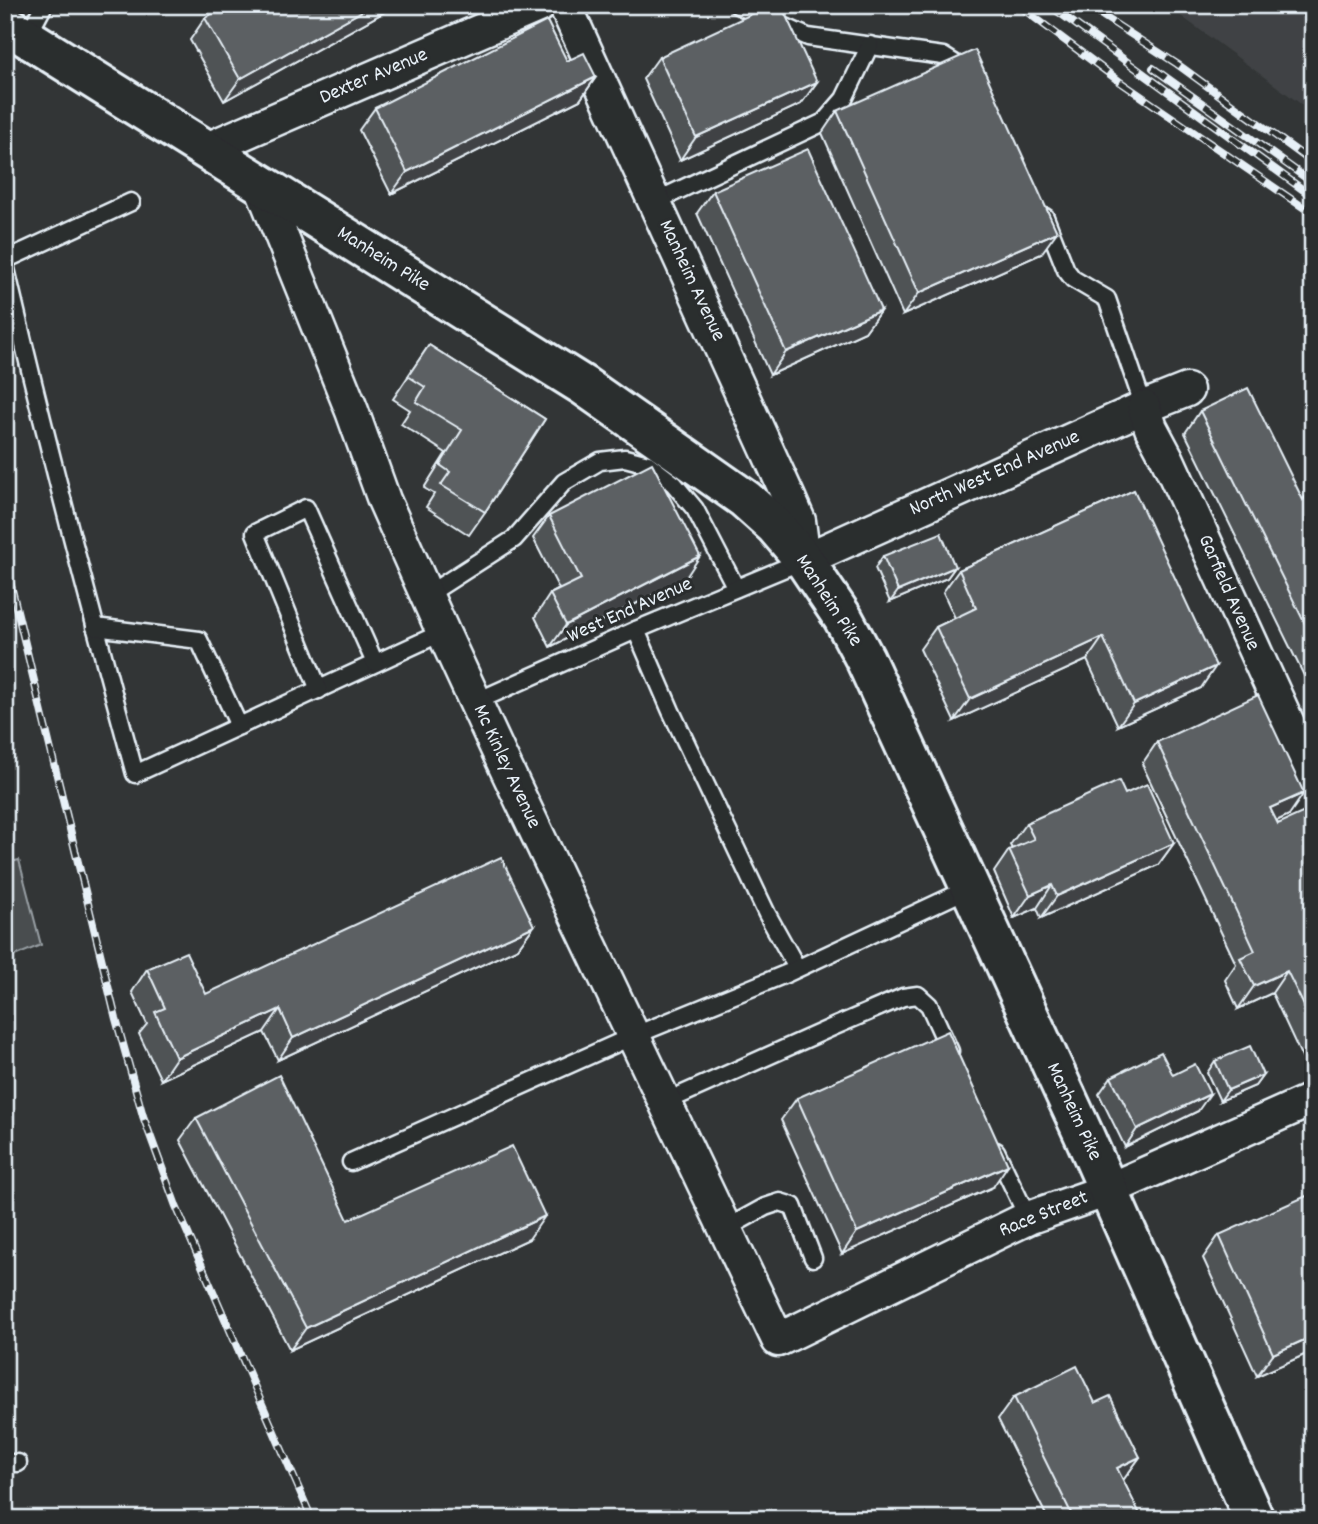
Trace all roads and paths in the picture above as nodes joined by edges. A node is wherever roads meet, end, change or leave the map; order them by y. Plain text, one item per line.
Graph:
1 (540, 5) edge
2 (565, 5) edge
3 (737, 5) edge
4 (25, 22) edge
5 (870, 46) junction
6 (979, 80) edge
7 (207, 149) junction
8 (260, 183) junction
9 (131, 202) dead end
10 (654, 202) junction
11 (1040, 207) edge
12 (5, 262) edge
13 (1187, 390) dead end
14 (1144, 407) junction
15 (804, 560) junction
16 (736, 588) junction
17 (427, 595) junction
18 (95, 627) junction
19 (636, 630) junction
20 (443, 632) junction
21 (375, 663) junction
22 (319, 690) junction
23 (475, 702) junction
24 (239, 726) junction
25 (1310, 763) edge
26 (970, 888) junction
27 (797, 968) junction
28 (633, 1036) junction
29 (957, 1066) edge
30 (1313, 1098) edge
31 (665, 1102) junction
32 (990, 1139) edge
33 (351, 1163) dead end
34 (1108, 1190) junction
35 (1028, 1218) junction
36 (725, 1229) junction
37 (813, 1258) dead end
38 (778, 1340) joint
39 (1254, 1519) edge

1 - 7 street, Dexter Avenue
2 - 10 street, Manheim Avenue
3 - 5 lane
4 - 7 main road, Manheim Pike
5 - 6 lane
5 - 10 lane
7 - 8 main road, Manheim Pike
8 - 15 main road, Manheim Pike
8 - 17 street, Mc Kinley Avenue
9 - 12 lane
10 - 15 street, Manheim Avenue
11 - 14 lane
12 - 18 lane
13 - 14 street, North West End Avenue
14 - 15 street, North West End Avenue
14 - 25 street, Garfield Avenue
15 - 16 lane, West End Avenue
15 - 26 main road, Manheim Pike
16 - 17 lane
16 - 19 lane, West End Avenue
17 - 20 street, Mc Kinley Avenue
18 - 24 lane
18 - 24 lane
19 - 23 lane, West End Avenue
19 - 27 lane
20 - 21 lane
20 - 23 street, Mc Kinley Avenue
21 - 22 lane
21 - 22 lane
22 - 24 lane
23 - 28 street, Mc Kinley Avenue
26 - 27 lane
26 - 34 main road, Manheim Pike
27 - 28 lane
28 - 31 street, Mc Kinley Avenue
28 - 33 lane
29 - 31 lane
30 - 34 street, Race Street
31 - 36 street, Mc Kinley Avenue
32 - 35 lane
34 - 35 street, Race Street
34 - 39 main road, Manheim Pike
35 - 38 street, Race Street
36 - 37 lane
36 - 38 street, Mc Kinley Avenue

